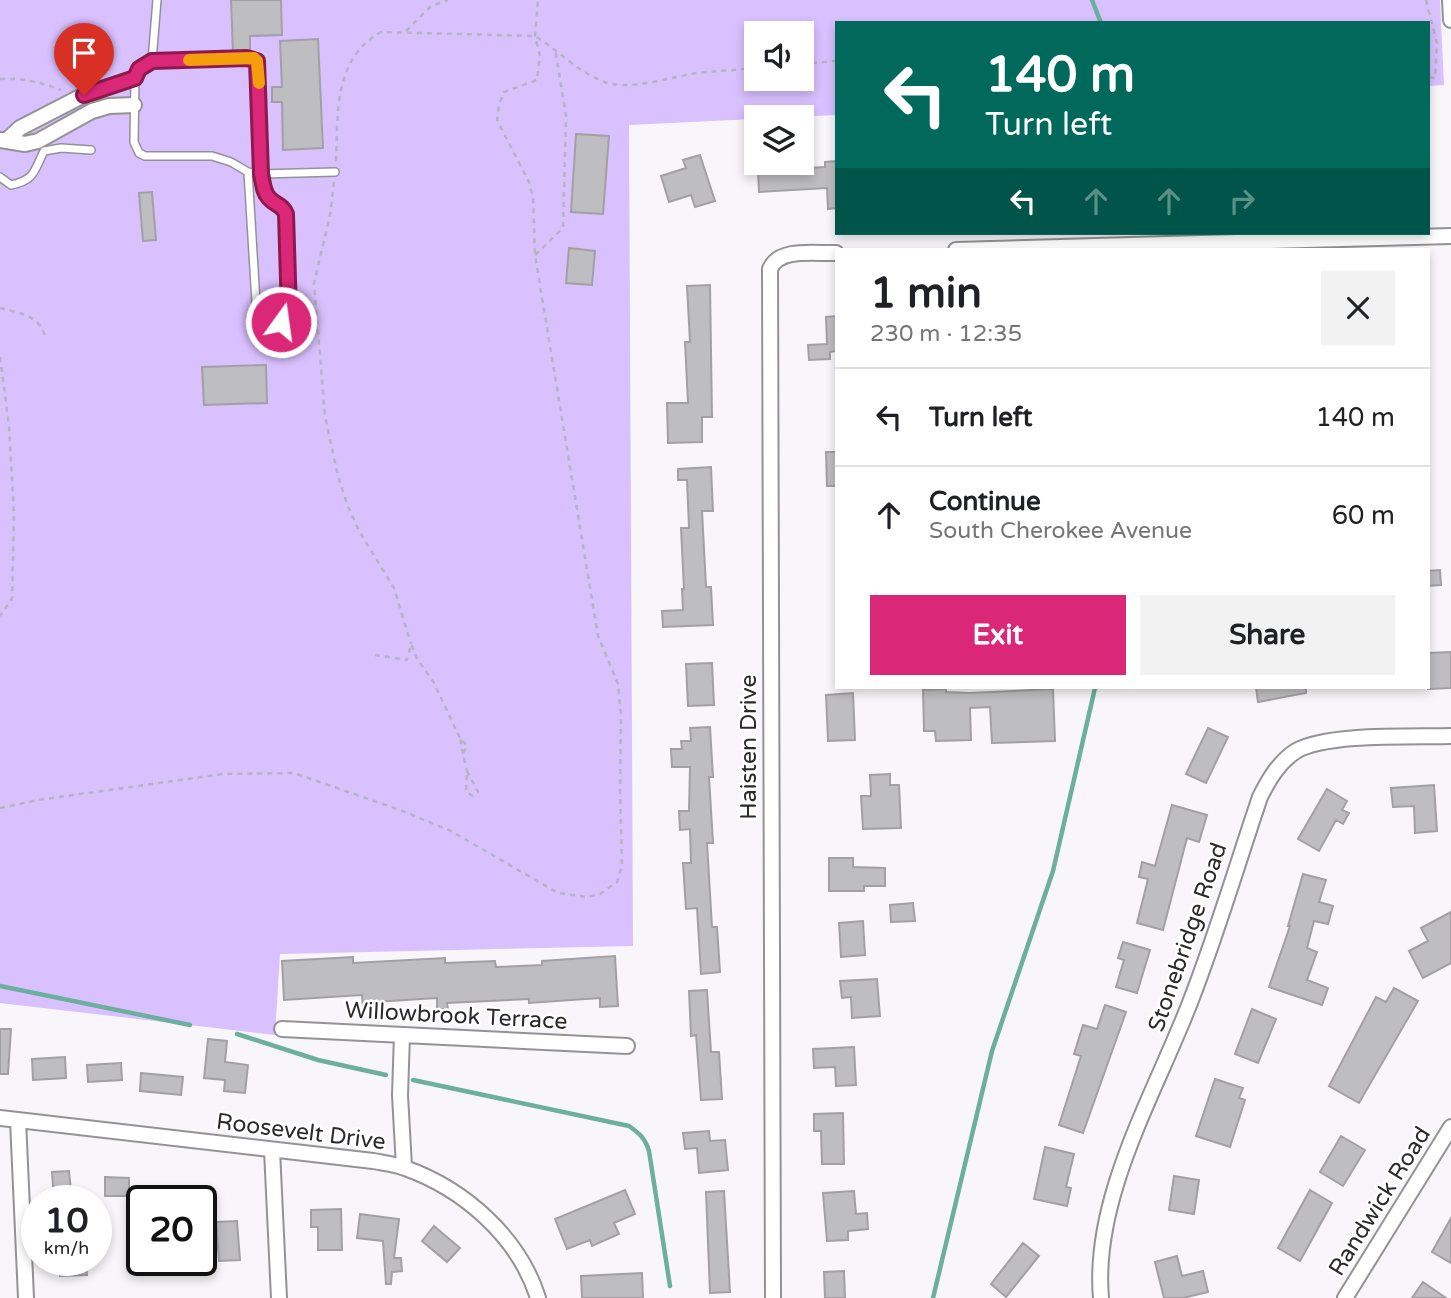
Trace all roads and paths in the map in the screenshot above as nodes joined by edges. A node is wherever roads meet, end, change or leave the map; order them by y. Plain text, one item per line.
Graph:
1 (157, 0) edge
2 (433, 0) edge
3 (448, 0) edge
4 (538, 0) edge
5 (1426, 0) edge
6 (1450, 0) edge
7 (431, 6) junction
8 (1451, 20) edge
9 (406, 31) junction
10 (535, 36) junction
11 (555, 48) junction
12 (152, 61) junction
13 (835, 61) edge
14 (814, 63) edge
15 (744, 69) edge
16 (135, 78) junction
17 (1430, 78) edge
18 (0, 79) edge
19 (69, 93) dead end
20 (134, 105) junction
21 (3, 140) edge
22 (91, 150) dead end
23 (248, 172) junction
24 (335, 172) junction
25 (261, 174) junction
26 (0, 177) edge
27 (1451, 236) edge
28 (1246, 246) edge
29 (1076, 248) edge
30 (835, 253) edge
31 (535, 255) junction
32 (0, 308) edge
33 (45, 336) dead end
34 (0, 357) edge
35 (0, 616) edge
36 (411, 644) junction
37 (376, 655) dead end
38 (1451, 736) edge
39 (467, 771) junction
40 (0, 808) edge
41 (282, 1029) dead end
42 (402, 1035) junction
43 (627, 1046) dead end
44 (0, 1118) edge
45 (18, 1120) junction
46 (1451, 1127) edge
47 (272, 1150) junction
48 (404, 1167) junction
49 (26, 1298) edge
50 (279, 1298) edge
51 (538, 1298) edge
52 (773, 1298) edge
53 (1101, 1298) edge
54 (1346, 1298) edge

1 - 12 lane
2 - 7 path
3 - 7 path
4 - 10 path
5 - 17 path
6 - 8 street
7 - 9 path
9 - 10 path
9 - 24 path
10 - 11 path
10 - 31 path
11 - 15 path
11 - 31 path
12 - 16 lane
12 - 25 lane
13 - 14 path
16 - 20 lane
16 - 21 street
18 - 19 path
20 - 21 street
20 - 23 lane
22 - 26 lane
23 - 25 lane
23 - 25 lane
24 - 25 lane
24 - 36 path
27 - 28 street
28 - 29 street
30 - 52 street, Haisten Drive
31 - 40 path
32 - 33 path
34 - 35 path
36 - 37 path
36 - 39 path
38 - 53 street, Stonebridge Road
39 - 39 path
41 - 42 street, Willowbrook Terrace
42 - 43 street, Willowbrook Terrace
42 - 48 street
44 - 45 street, Roosevelt Drive
45 - 47 street, Roosevelt Drive
45 - 49 street
46 - 54 street, Randwick Road
47 - 48 street, Roosevelt Drive
47 - 50 street
48 - 51 street, Roosevelt Drive

